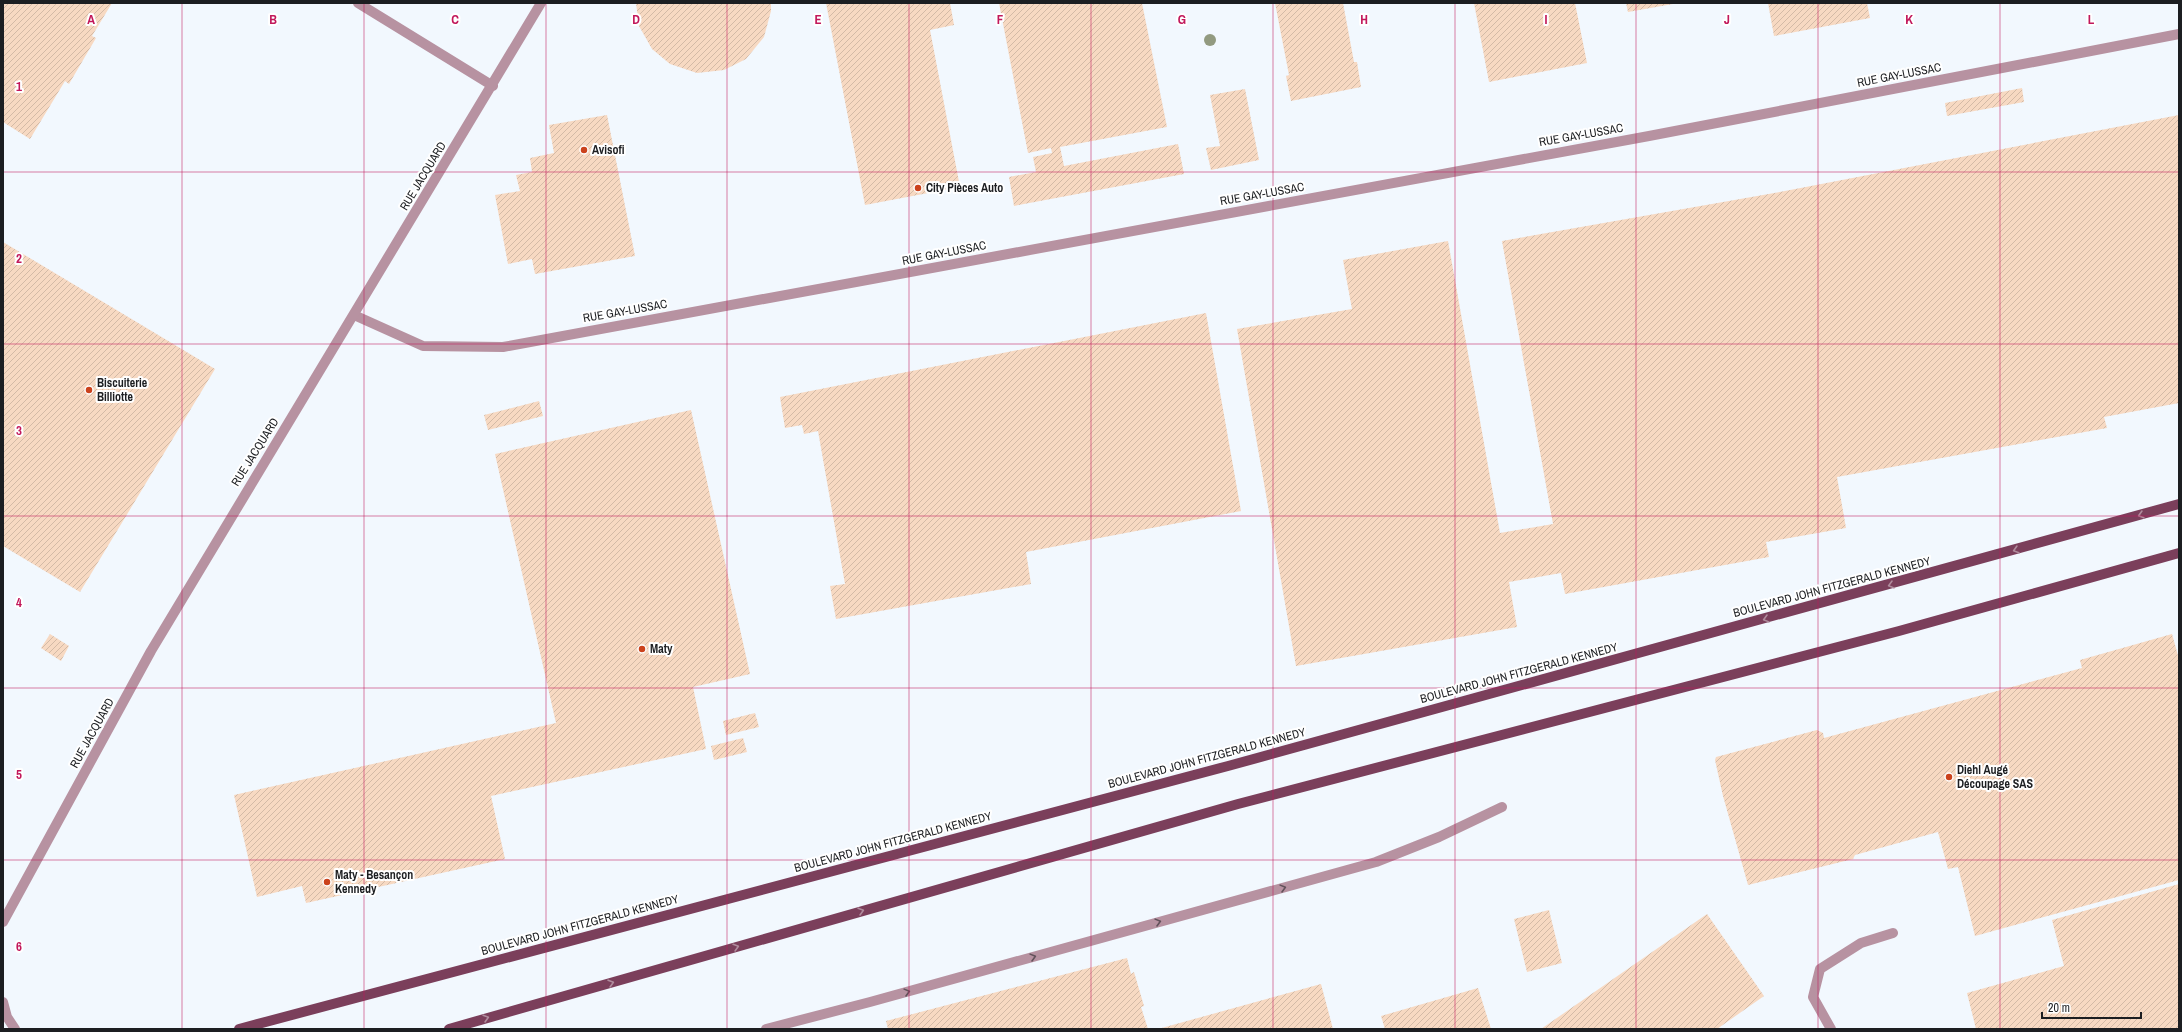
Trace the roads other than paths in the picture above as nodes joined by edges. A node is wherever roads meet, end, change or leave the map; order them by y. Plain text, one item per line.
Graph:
1 (358, 3) edge
2 (541, 3) edge
3 (2179, 34) edge
4 (493, 86) junction
5 (354, 314) junction
6 (2179, 504) edge
7 (2179, 553) edge
8 (1502, 808) dead end
9 (3, 922) edge
10 (1893, 933) dead end
11 (3, 1002) edge
12 (15, 1029) edge
13 (238, 1029) edge
14 (449, 1029) edge
15 (766, 1029) edge
16 (1831, 1029) edge

1 - 4 street
2 - 4 street, RUE JACQUARD
3 - 5 street, RUE GAY-LUSSAC
4 - 5 street, RUE JACQUARD
5 - 9 street, RUE JACQUARD
6 -> 13 main road, BOULEVARD JOHN FITZGERALD KENNEDY
14 -> 7 main road
15 -> 8 street
10 - 16 street
11 - 12 street

